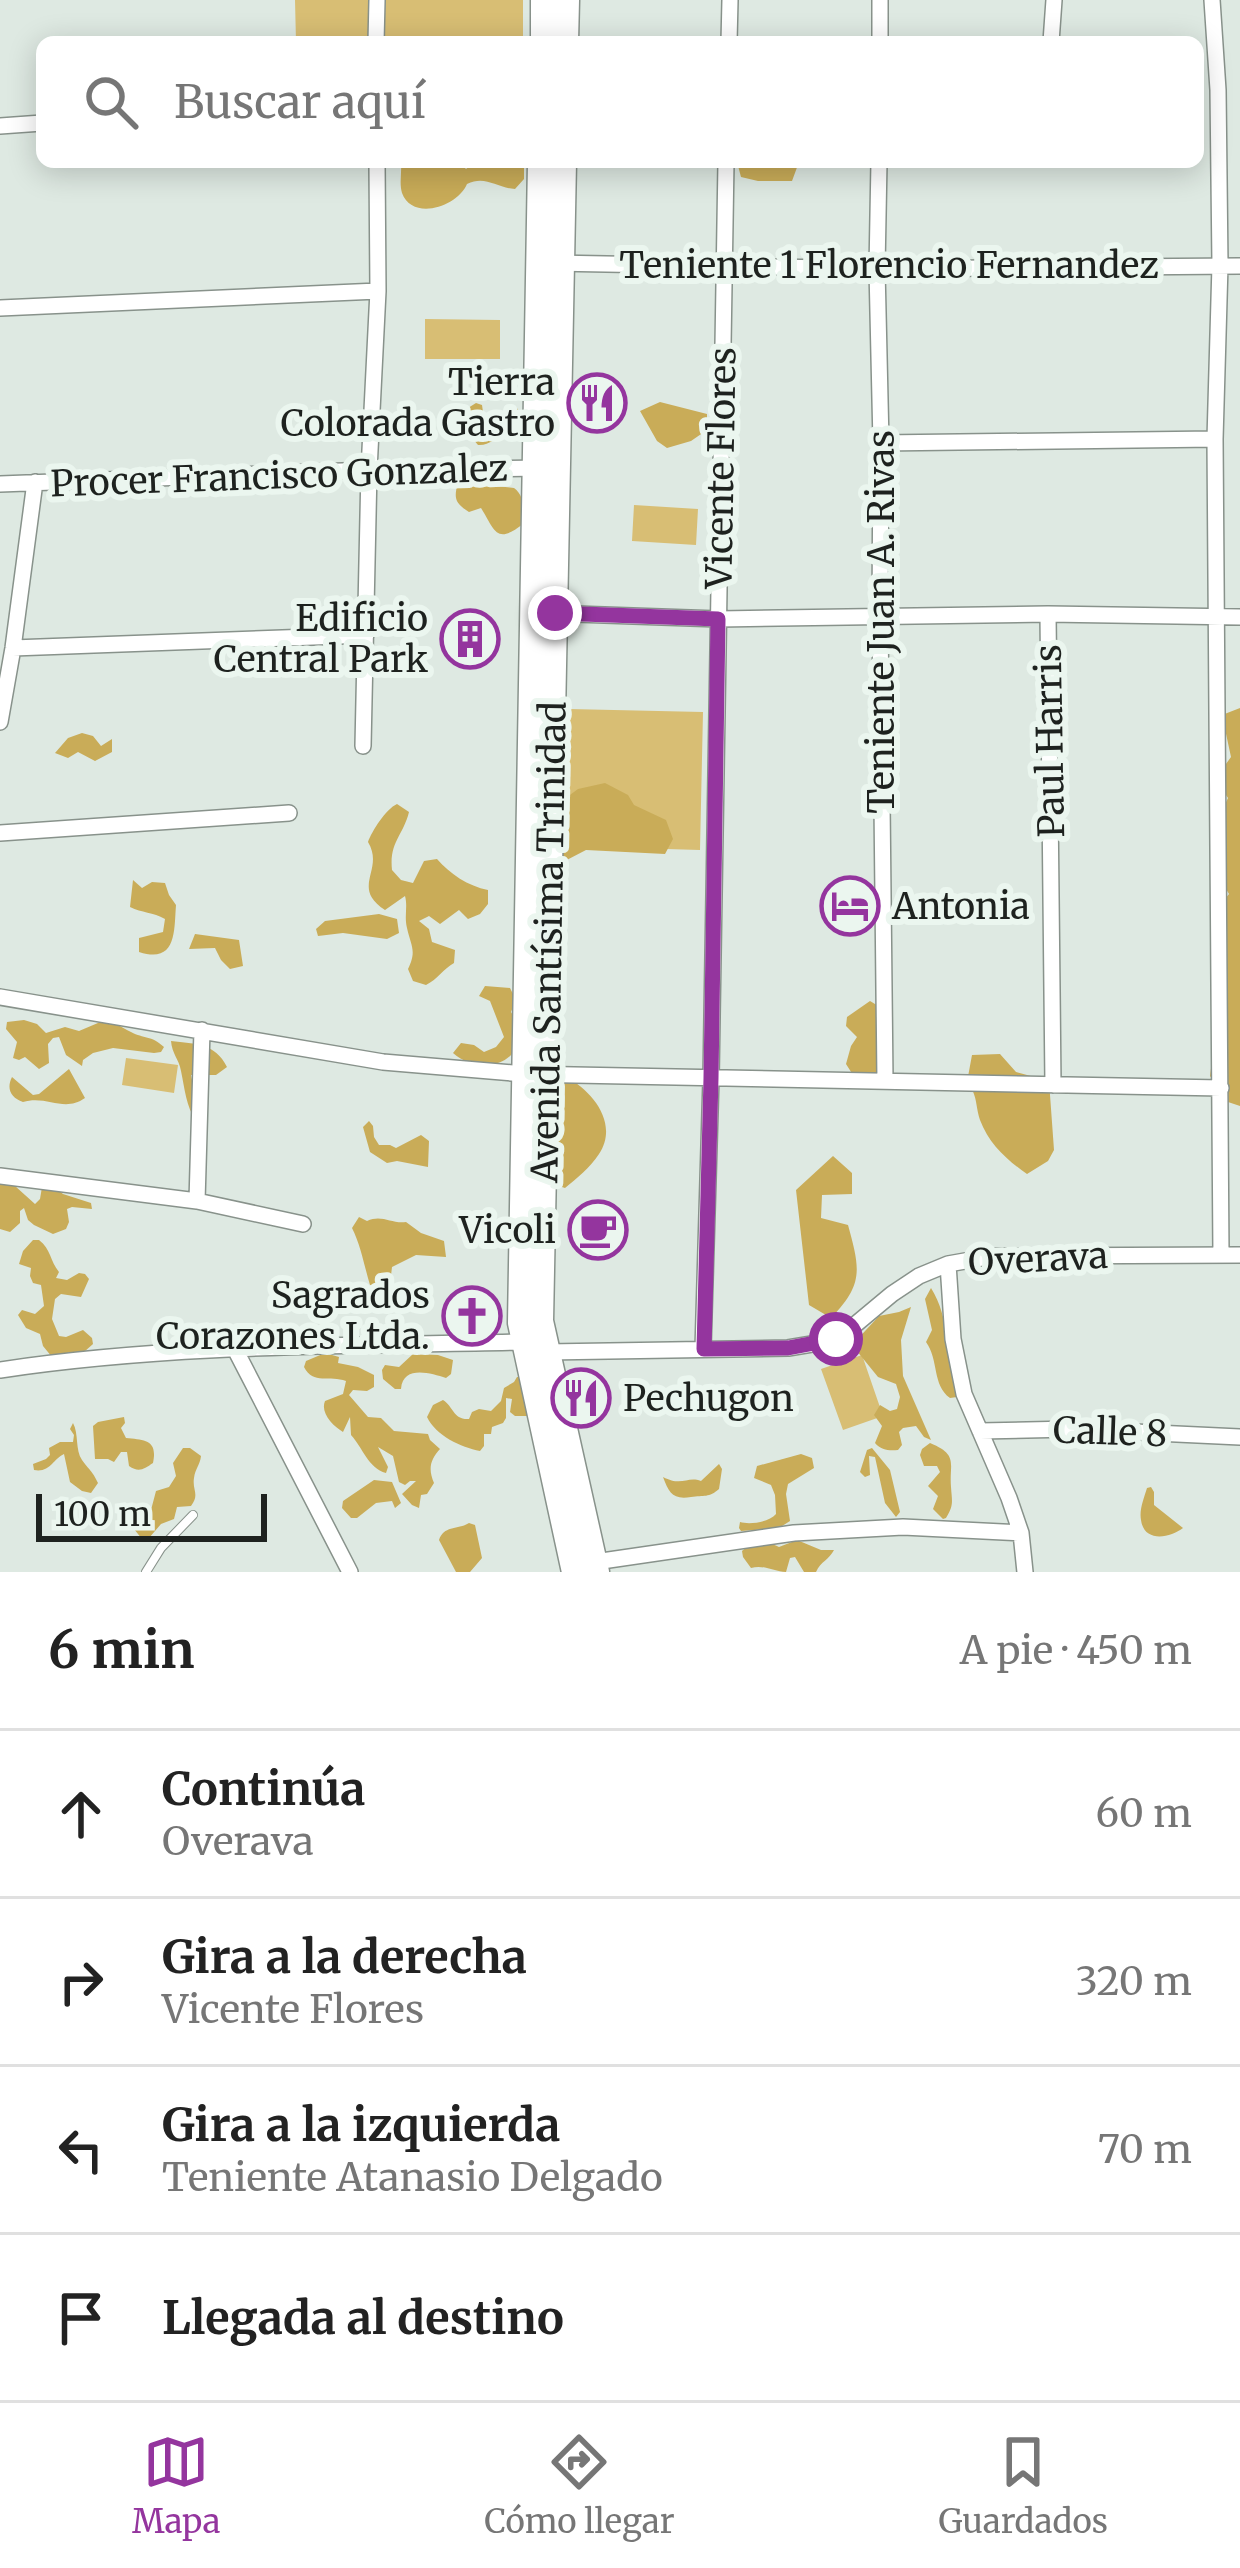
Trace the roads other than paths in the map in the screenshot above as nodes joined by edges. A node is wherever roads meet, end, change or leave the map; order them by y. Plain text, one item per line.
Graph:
1 (376, 0) edge
2 (543, 0) edge
3 (567, 0) edge
4 (730, 0) edge
5 (880, 0) edge
6 (1054, 0) edge
7 (1212, 0) edge
8 (376, 36) edge
9 (542, 36) edge
10 (566, 36) edge
11 (729, 36) edge
12 (880, 36) edge
13 (1051, 36) edge
14 (1204, 90) edge
15 (1218, 90) junction
16 (36, 123) edge
17 (0, 126) edge
18 (376, 168) edge
19 (541, 168) edge
20 (563, 168) edge
21 (726, 168) edge
22 (879, 168) edge
23 (550, 263) junction
24 (724, 266) junction
25 (1220, 266) junction
26 (1240, 266) edge
27 (877, 269) junction
28 (378, 291) junction
29 (0, 308) edge
30 (1215, 439) junction
31 (881, 443) junction
32 (546, 468) junction
33 (369, 470) junction
34 (35, 482) junction
35 (0, 484) edge
36 (544, 613) junction
37 (1048, 614) junction
38 (1240, 616) edge
39 (1218, 617) junction
40 (880, 618) junction
41 (718, 619) junction
42 (366, 635) junction
43 (13, 648) junction
44 (0, 722) edge
45 (363, 746) dead end
46 (289, 813) dead end
47 (0, 833) edge
48 (0, 997) edge
49 (202, 1030) junction
50 (535, 1075) junction
51 (711, 1078) junction
52 (885, 1081) junction
53 (1053, 1084) junction
54 (1222, 1088) junction
55 (0, 1176) edge
56 (197, 1202) junction
57 (303, 1224) dead end
58 (1221, 1255) junction
59 (1240, 1255) edge
60 (947, 1264) junction
61 (535, 1347) junction
62 (235, 1349) junction
63 (704, 1349) junction
64 (0, 1370) edge
65 (980, 1431) junction
66 (1240, 1437) edge
67 (193, 1515) dead end
68 (1021, 1533) junction
69 (588, 1569) edge
70 (146, 1572) edge
71 (350, 1572) edge
72 (1025, 1572) edge

1 - 8 street
2 - 9 main road
3 - 10 main road
4 - 11 street
5 - 12 street
6 - 13 street
7 - 15 street
14 - 15 street
15 - 25 street
16 - 17 street
18 - 28 street
19 - 23 main road, Avenida Santísima Trinidad
20 - 23 main road, Avenida Santísima Trinidad
21 - 24 street, Vicente Flores
22 - 27 street, Teniente Juan A. Rivas
23 - 24 street, Teniente 1 Florencio Fernandez
23 - 32 main road, Avenida Santísima Trinidad
24 - 27 street, Teniente 1 Florencio Fernandez
24 - 41 street, Vicente Flores
25 - 26 street, Teniente 1 Florencio Fernandez
25 - 27 street, Teniente 1 Florencio Fernandez
25 - 30 street
27 - 31 street, Teniente Juan A. Rivas
28 - 29 street
28 - 33 street
30 - 31 street
30 - 39 street
31 - 40 street, Teniente Juan A. Rivas
32 - 33 street, Procer Francisco Gonzalez
32 - 36 main road, Avenida Santísima Trinidad
33 - 34 street, Procer Francisco Gonzalez
33 - 42 street
34 - 35 street, Procer Francisco Gonzalez
34 - 43 street
36 - 41 street
36 - 50 main road, Avenida Santísima Trinidad
37 - 39 street
37 - 40 street
37 - 53 street, Paul Harris
38 - 39 street
39 - 54 street
40 - 41 street
40 - 52 street, Teniente Juan A. Rivas
41 - 51 street, Vicente Flores
42 - 43 street
42 - 45 street
43 - 44 street
46 - 47 street
48 - 49 street
49 - 50 street
49 - 56 street
50 - 51 street
50 - 61 main road, Avenida Santísima Trinidad
51 - 52 street
51 - 63 street, Vicente Flores
52 - 53 street
53 - 54 street
54 - 58 street
55 - 56 street
56 - 57 street
58 - 59 street, Overava
58 - 60 street, Overava
60 - 63 street, Overava
60 - 65 street
61 - 62 street, Overava
61 - 63 street, Overava
61 - 69 main road, Avenida Santísima Trinidad
62 - 64 street, Overava
62 - 71 street
65 - 66 street, Calle 8
65 - 68 street
67 - 70 lane
68 - 69 street
68 - 72 street

